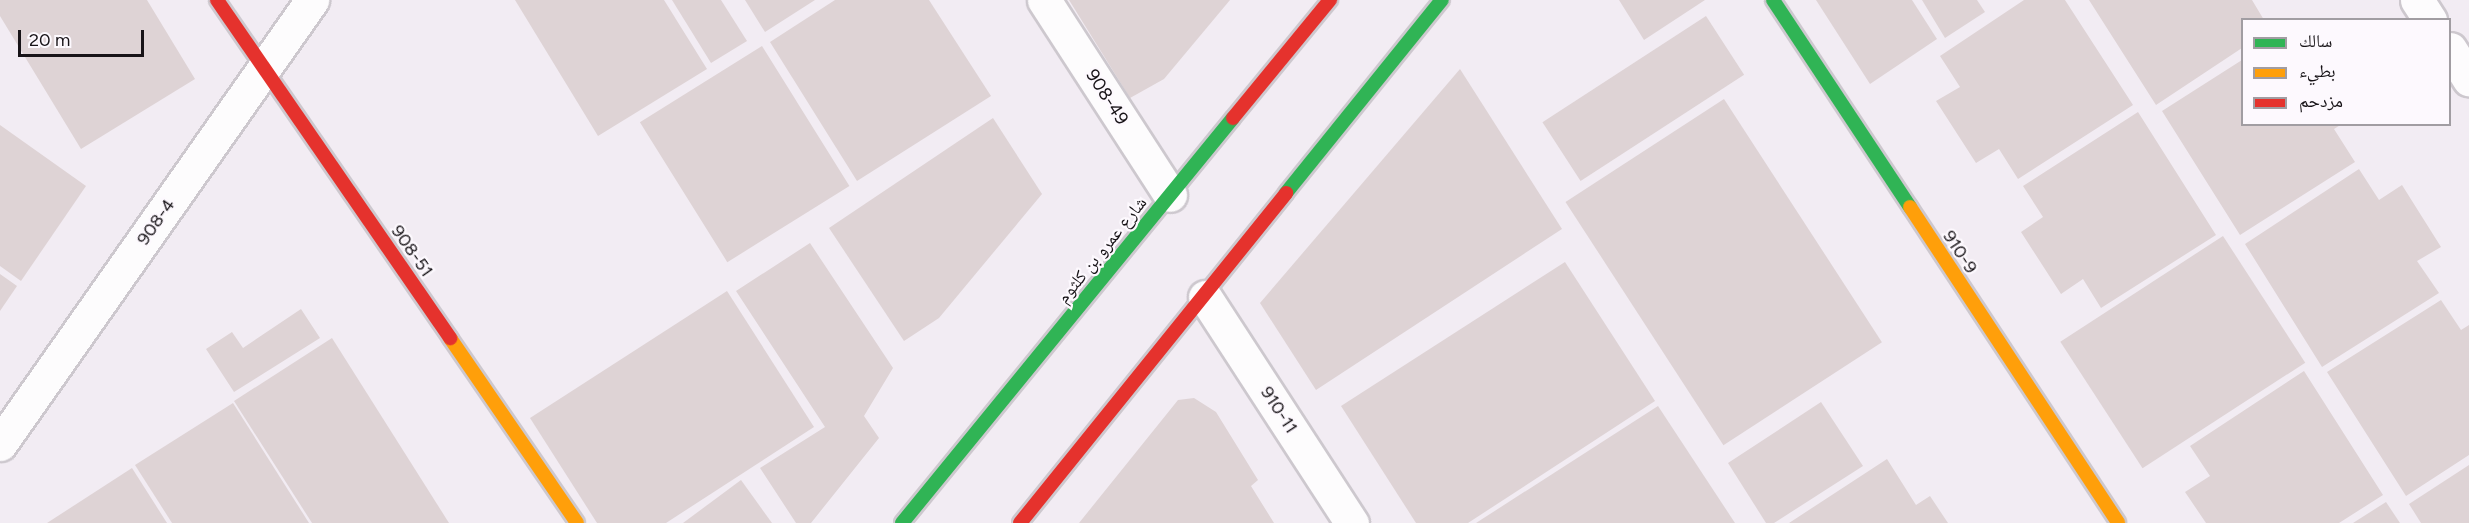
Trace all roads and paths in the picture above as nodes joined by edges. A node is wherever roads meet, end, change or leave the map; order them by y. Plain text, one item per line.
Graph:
1 (217, 0) edge
2 (312, 0) edge
3 (1044, 0) edge
4 (1330, 0) edge
5 (1442, 0) edge
6 (1773, 0) edge
7 (2417, 0) edge
8 (2429, 18) edge
9 (2451, 51) edge
10 (263, 68) junction
11 (2469, 79) edge
12 (1170, 195) junction
13 (1205, 297) junction
14 (0, 444) edge
15 (576, 523) edge
16 (902, 523) edge
17 (1020, 523) edge
18 (1352, 523) edge
19 (2118, 523) edge

1 - 10 street, 908-51
2 - 10 street, 908-4
3 - 12 street, 908-49
4 - 12 street, شارع عمرو بن كلثوم
5 - 13 street
6 - 19 street, 910-9
7 - 8 street
9 - 11 street
10 - 14 street, 908-4
10 - 15 street, 908-51
12 - 16 street, شارع عمرو بن كلثوم
13 - 17 street
13 - 18 street, 910-11

